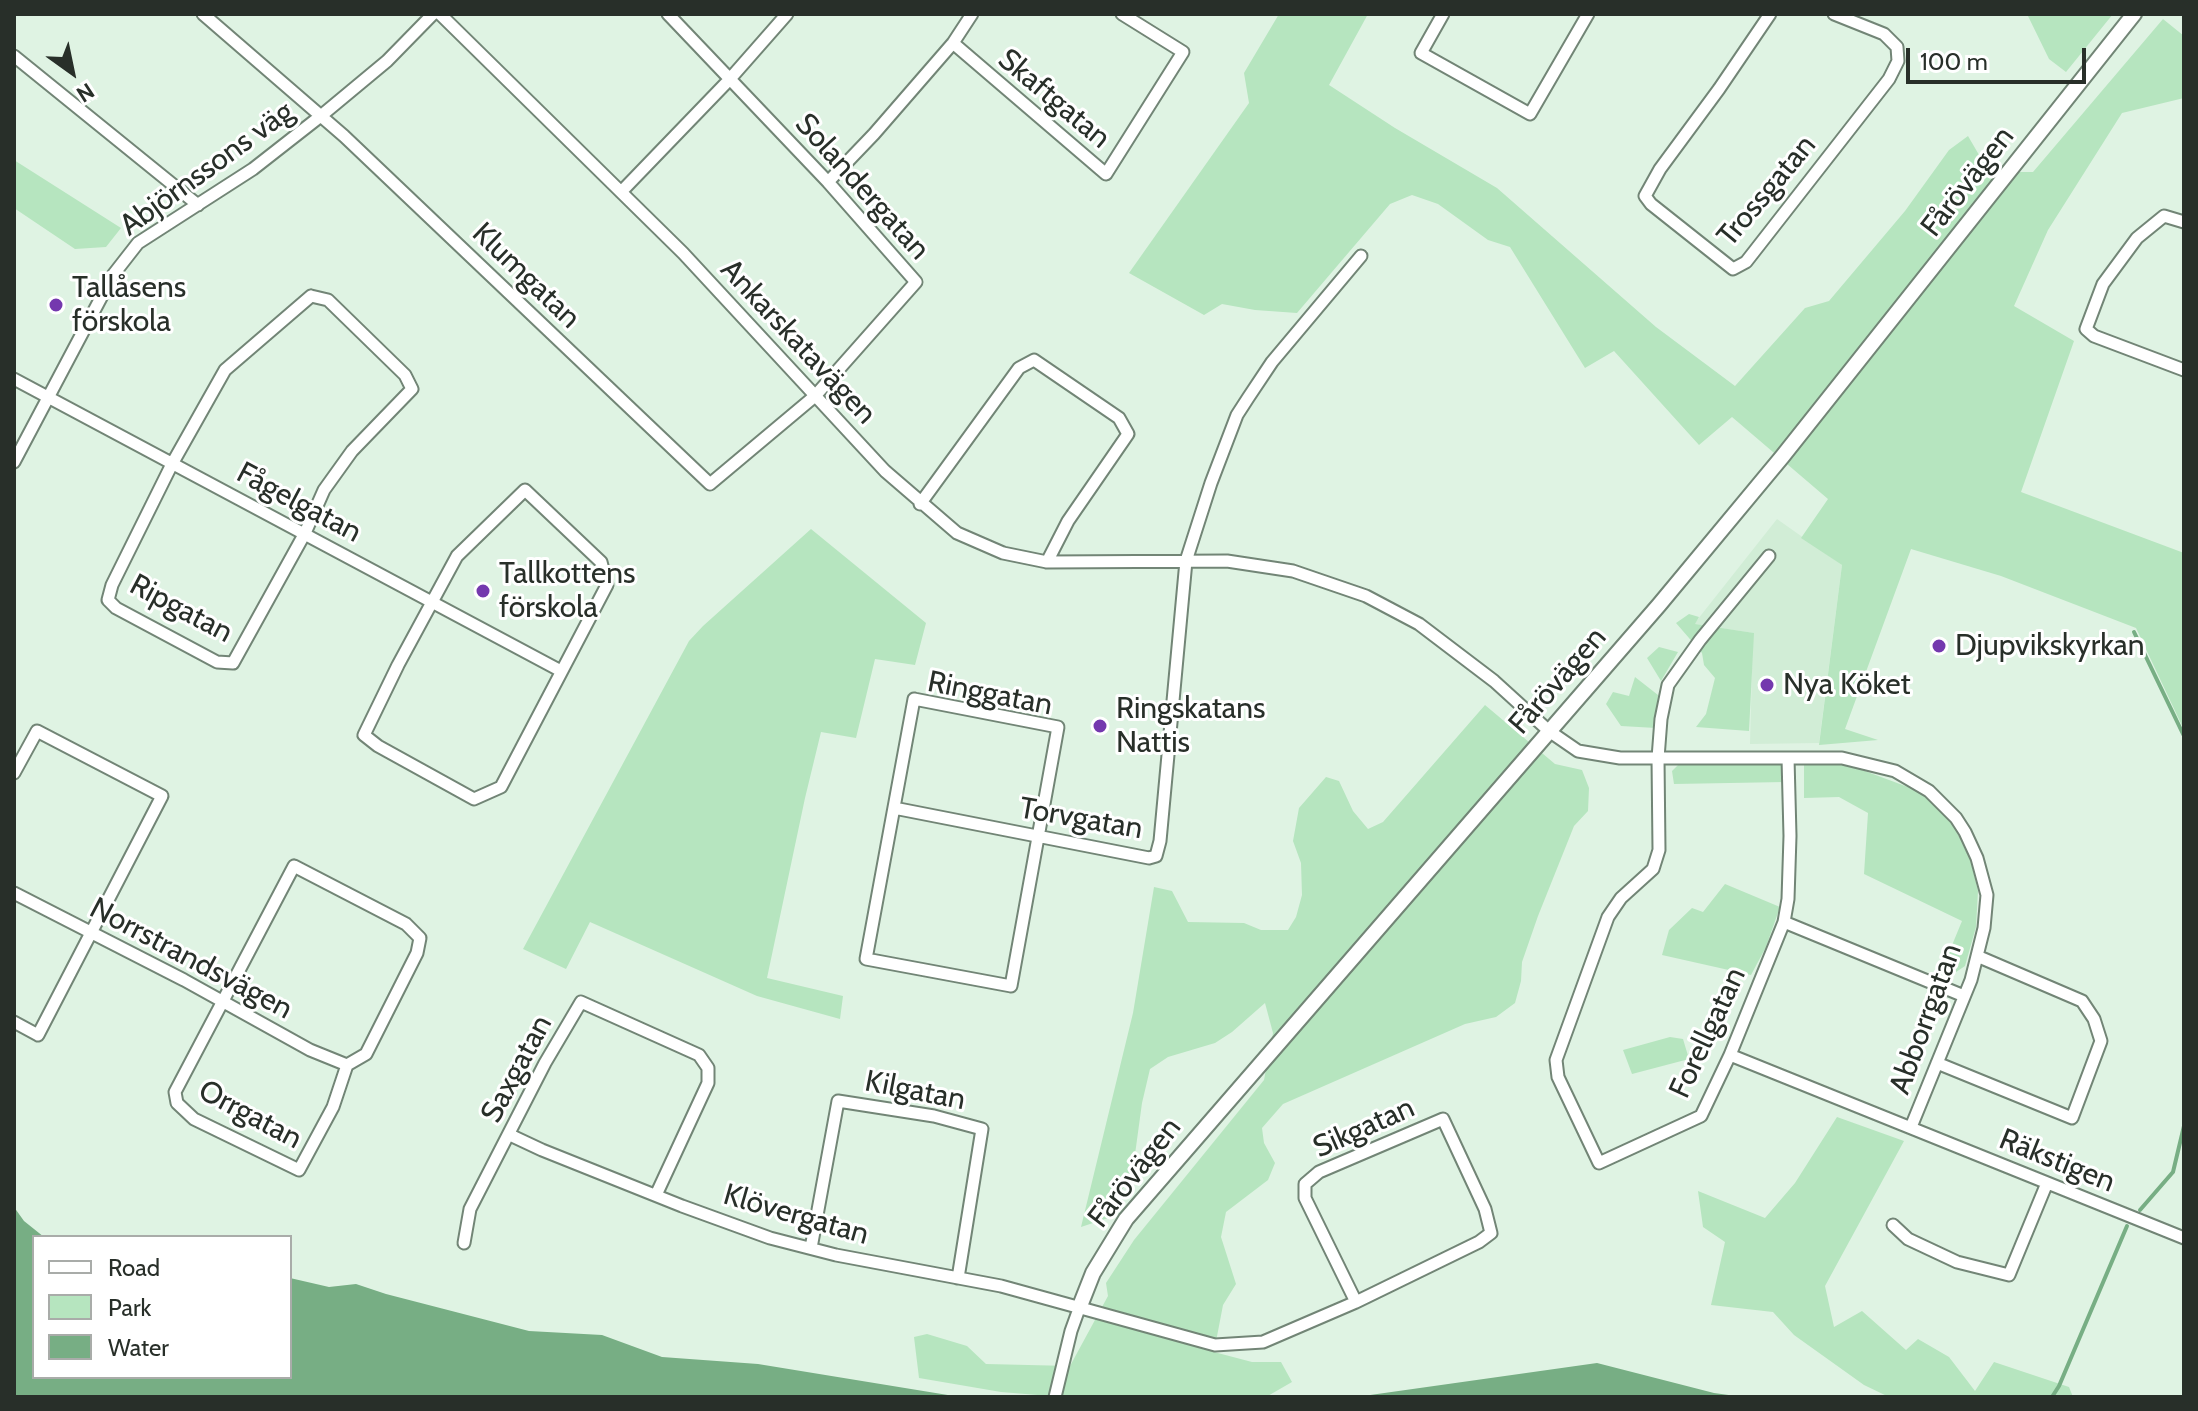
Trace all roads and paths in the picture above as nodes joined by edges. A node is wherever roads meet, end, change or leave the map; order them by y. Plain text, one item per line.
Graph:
1 (203, 14) edge
2 (433, 14) edge
3 (440, 14) edge
4 (668, 14) edge
5 (787, 14) edge
6 (972, 14) edge
7 (1122, 14) edge
8 (1443, 14) edge
9 (1588, 14) edge
10 (1770, 14) edge
11 (1834, 14) edge
12 (2134, 14) edge
13 (953, 43) junction
14 (14, 56) edge
15 (729, 80) junction
16 (322, 115) junction
17 (828, 182) junction
18 (621, 192) junction
19 (198, 205) junction
20 (2184, 222) edge
21 (1361, 256) dead end
22 (2184, 370) edge
23 (14, 379) edge
24 (50, 396) junction
25 (815, 396) junction
26 (14, 462) edge
27 (172, 464) junction
28 (920, 504) junction
29 (305, 533) junction
30 (1769, 556) dead end
31 (1186, 561) junction
32 (1047, 562) junction
33 (432, 601) junction
34 (561, 671) junction
35 (1549, 731) junction
36 (1658, 758) junction
37 (1788, 758) junction
38 (14, 773) edge
39 (894, 808) junction
40 (1040, 836) junction
41 (14, 893) edge
42 (1784, 922) junction
43 (92, 933) junction
44 (1977, 956) junction
45 (1964, 996) junction
46 (223, 1002) junction
47 (14, 1022) edge
48 (1730, 1055) junction
49 (1937, 1063) junction
50 (347, 1065) junction
51 (1911, 1127) junction
52 (510, 1135) junction
53 (2047, 1183) junction
54 (656, 1195) junction
55 (1893, 1225) dead end
56 (2184, 1238) edge
57 (464, 1243) dead end
58 (811, 1248) junction
59 (958, 1278) junction
60 (1356, 1302) junction
61 (1080, 1306) junction
62 (1055, 1397) edge

1 - 16 street, Klumgatan
2 - 16 street, Abjörnssons väg
3 - 18 street, Ankarskatavägen
4 - 15 street, Solandergatan
5 - 15 street
6 - 13 street
7 - 13 street, Skaftgatan
8 - 9 street
10 - 11 street, Trossgatan
12 - 35 street, Fårövägen
13 - 17 street
14 - 19 street
15 - 17 street, Solandergatan
15 - 18 street
16 - 19 street, Abjörnssons väg
16 - 25 street, Klumgatan
17 - 25 street, Solandergatan
18 - 25 street, Ankarskatavägen
19 - 24 street, Abjörnssons väg
20 - 22 street
21 - 31 street
23 - 24 street, Fågelgatan
24 - 26 street, Abjörnssons väg
24 - 27 street, Fågelgatan
25 - 28 street, Ankarskatavägen
27 - 29 street, Fågelgatan
27 - 29 street, Ripgatan
27 - 29 street
28 - 32 street, Ankarskatavägen
28 - 32 street
29 - 33 street, Fågelgatan
30 - 36 street
31 - 32 street, Ankarskatavägen
31 - 35 street, Ankarskatavägen
31 - 40 street, Torvgatan
33 - 34 street, Fågelgatan
33 - 34 street
33 - 34 street
35 - 36 street, Abborrgatan
35 - 61 street, Fårövägen
36 - 37 street, Abborrgatan
36 - 48 street, Forellgatan
37 - 42 street, Forellgatan
37 - 44 street, Abborrgatan
38 - 43 street
39 - 40 street, Torvgatan
39 - 40 street, Ringgatan
39 - 40 street
41 - 43 street, Norrstrandsvägen
42 - 45 street
42 - 48 street, Forellgatan
43 - 46 street, Norrstrandsvägen
43 - 47 street
44 - 45 street, Abborrgatan
44 - 49 street
45 - 49 street, Abborrgatan
46 - 50 street, Norrstrandsvägen
46 - 50 street, Orrgatan
46 - 50 street
48 - 51 street, Räkstigen
49 - 51 street, Abborrgatan
51 - 53 street, Räkstigen
52 - 54 street, Klövergatan
52 - 54 street, Saxgatan
52 - 57 street, Saxgatan
53 - 55 street
53 - 56 street, Räkstigen
54 - 58 street, Klövergatan
58 - 59 street, Klövergatan
58 - 59 street, Kilgatan
59 - 61 street, Klövergatan
60 - 60 street, Sikgatan
60 - 61 street, Sikgatan
61 - 62 street, Fårövägen

